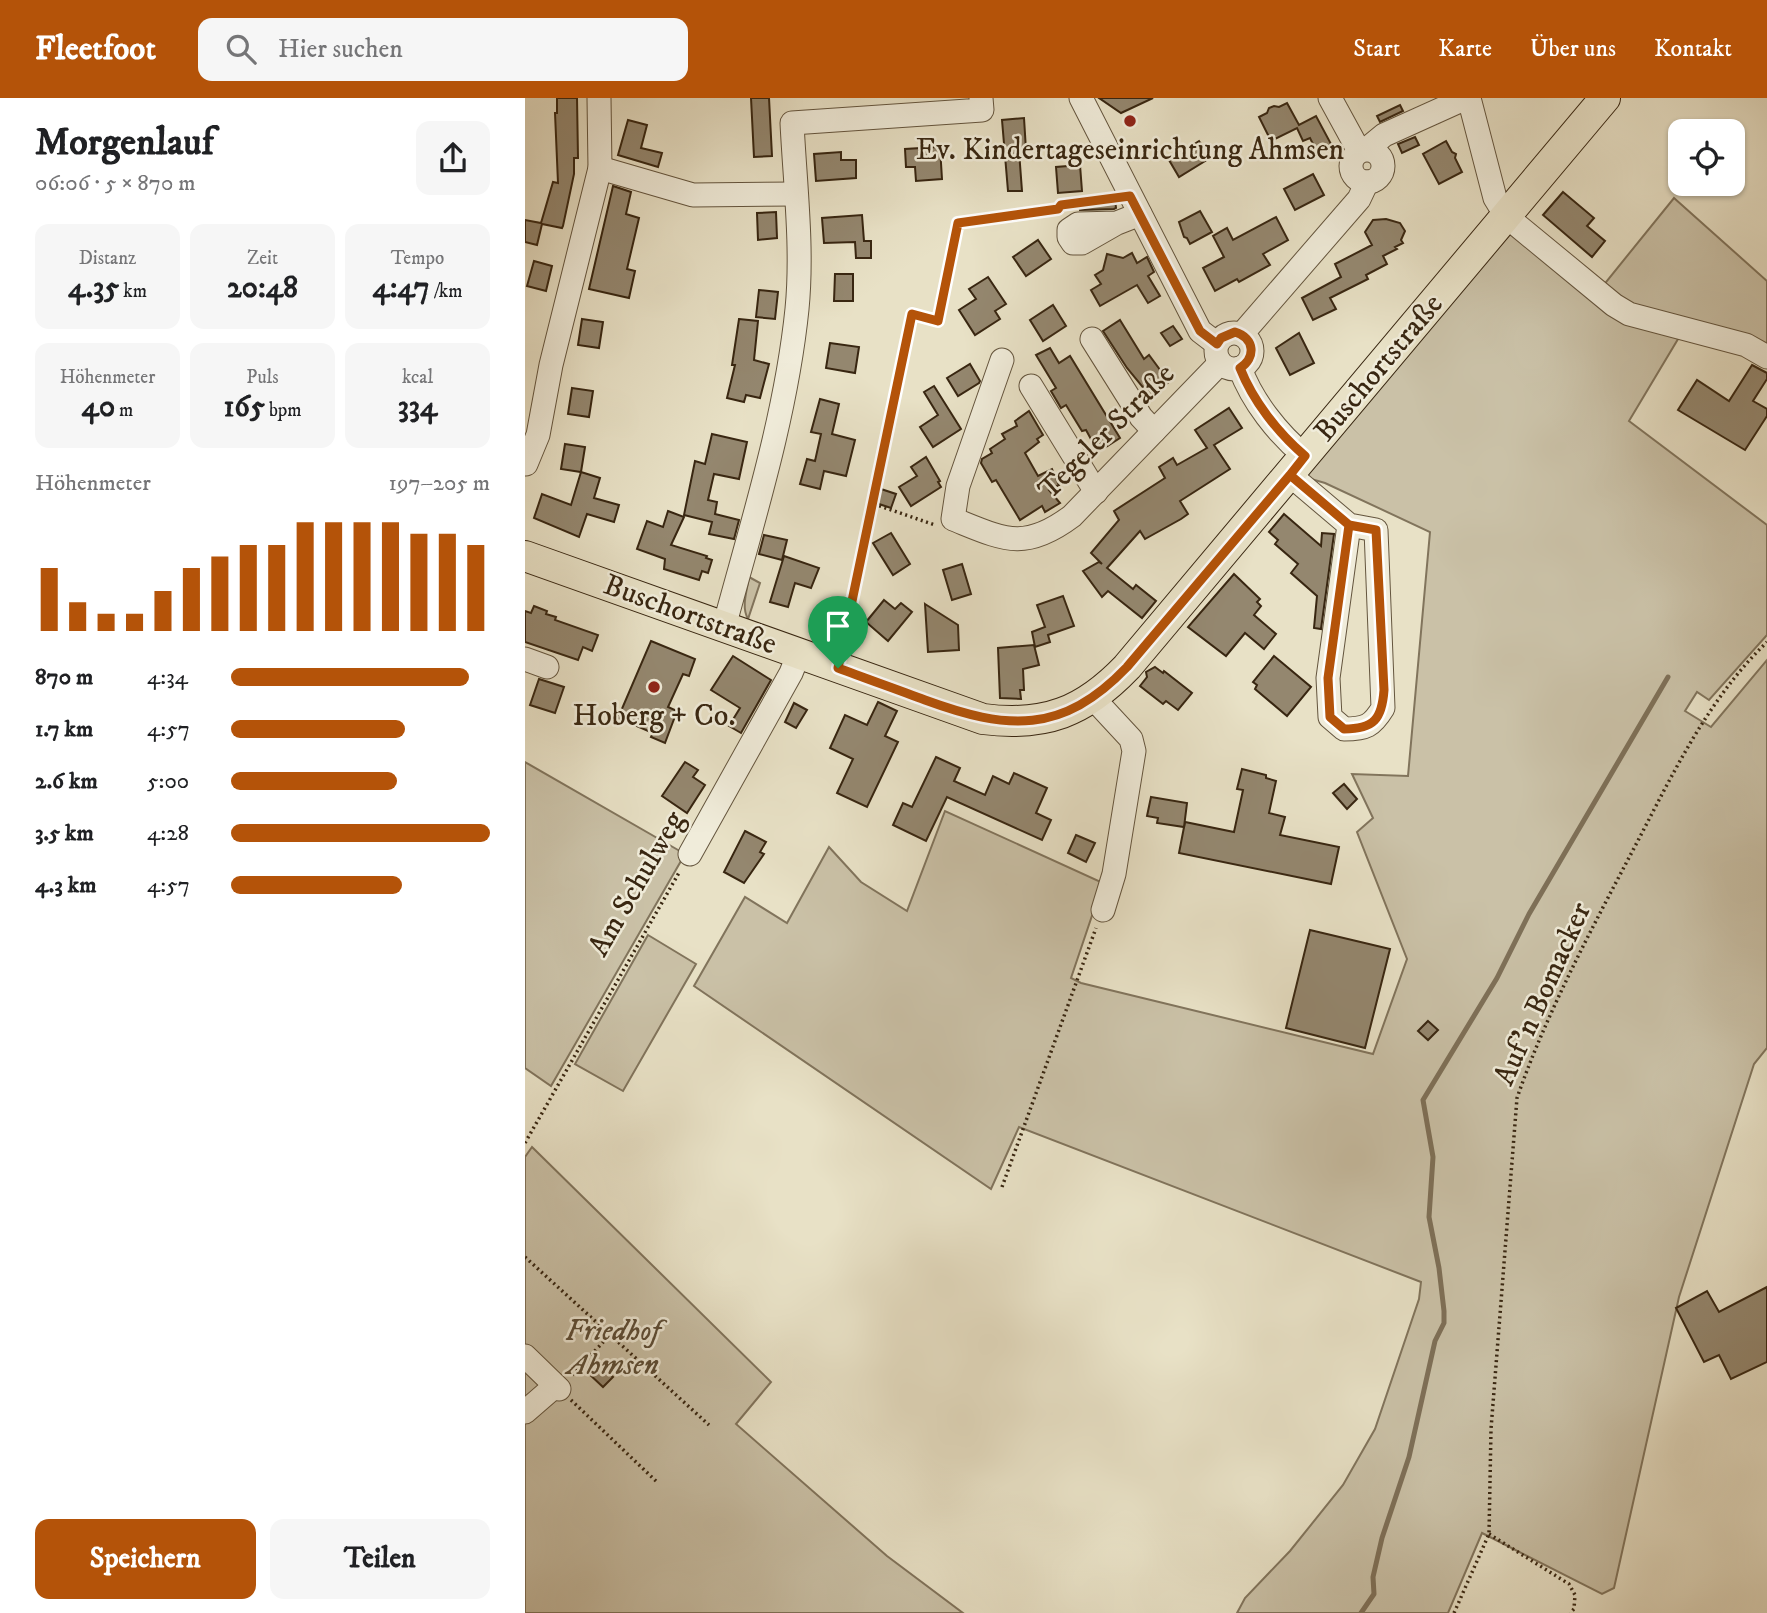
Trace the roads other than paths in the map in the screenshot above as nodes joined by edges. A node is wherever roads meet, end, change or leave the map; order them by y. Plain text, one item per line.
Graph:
1 (599, 98) edge
2 (981, 98) edge
3 (1081, 98) edge
4 (1330, 98) edge
5 (1467, 98) edge
6 (1605, 98) edge
7 (1363, 150) junction
8 (600, 168) junction
9 (795, 194) junction
10 (1135, 205) junction
11 (1506, 216) junction
12 (1117, 223) dead end
13 (1242, 334) junction
14 (1092, 339) dead end
15 (1767, 357) edge
16 (1226, 358) junction
17 (1002, 360) dead end
18 (1031, 386) dead end
19 (1154, 430) junction
20 (526, 464) edge
21 (1298, 465) junction
22 (1096, 492) junction
23 (1349, 525) junction
24 (525, 556) edge
25 (724, 627) junction
26 (799, 653) junction
27 (1093, 698) junction
28 (690, 854) road end
29 (1103, 910) road end
30 (525, 1356) edge
31 (525, 1412) edge

1 - 8 street
2 - 9 street
3 - 10 street
4 - 7 street
5 - 7 street
5 - 11 street
6 - 11 main road, Buschortstraße
7 - 13 street
8 - 9 street
8 - 20 street
9 - 25 street
10 - 12 street
10 - 16 street
11 - 15 street
11 - 21 main road, Buschortstraße
13 - 16 street
13 - 16 street
14 - 19 street
16 - 19 street, Tegeler Straße
16 - 21 street
17 - 22 street, Tegeler Straße
18 - 22 street
19 - 22 street, Tegeler Straße
21 - 23 street
21 - 27 main road, Buschortstraße
23 - 23 street
24 - 25 main road, Buschortstraße
25 - 26 main road, Buschortstraße
26 - 27 main road, Buschortstraße
26 - 28 street, Am Schulweg
27 - 29 street
30 - 31 street

